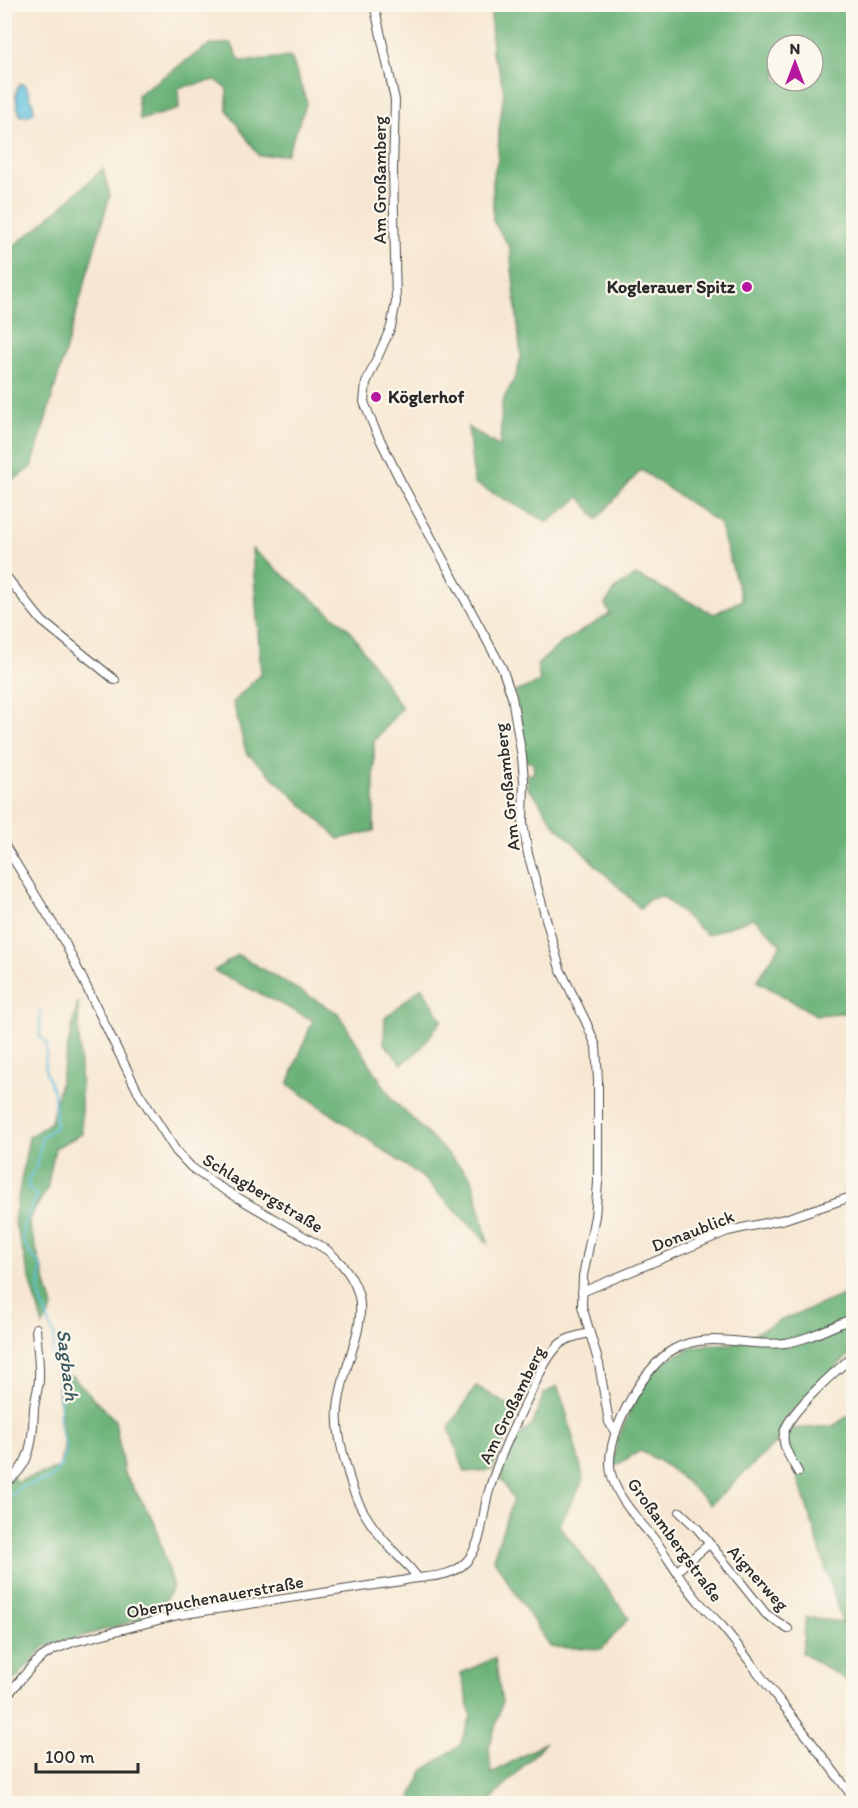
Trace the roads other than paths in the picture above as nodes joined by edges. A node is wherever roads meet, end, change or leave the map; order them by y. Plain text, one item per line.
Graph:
1 (374, 4) edge
2 (4, 574) edge
3 (116, 680) dead end
4 (4, 844) edge
5 (854, 1196) edge
6 (582, 1292) junction
7 (854, 1318) edge
8 (36, 1328) dead end
9 (589, 1333) junction
10 (854, 1356) edge
11 (615, 1432) junction
12 (798, 1472) dead end
13 (4, 1483) edge
14 (680, 1512) dead end
15 (708, 1545) junction
16 (677, 1571) junction
17 (417, 1577) junction
18 (788, 1629) dead end
19 (4, 1699) edge
20 (854, 1799) edge

1 - 6 street, Am Großamberg
2 - 3 street
4 - 17 street, Schlagbergstraße
5 - 6 street, Donaublick
6 - 9 street, Am Großamberg
7 - 11 street, Großambergstraße
8 - 13 street
9 - 11 street, Am Großamberg
9 - 17 street, Am Großamberg
10 - 12 street
11 - 16 street, Großambergstraße
14 - 15 street, Aignerweg
15 - 16 street, Aignerweg
15 - 18 street, Aignerweg
16 - 20 street, Großambergstraße
17 - 19 street, Oberpuchenauerstraße

